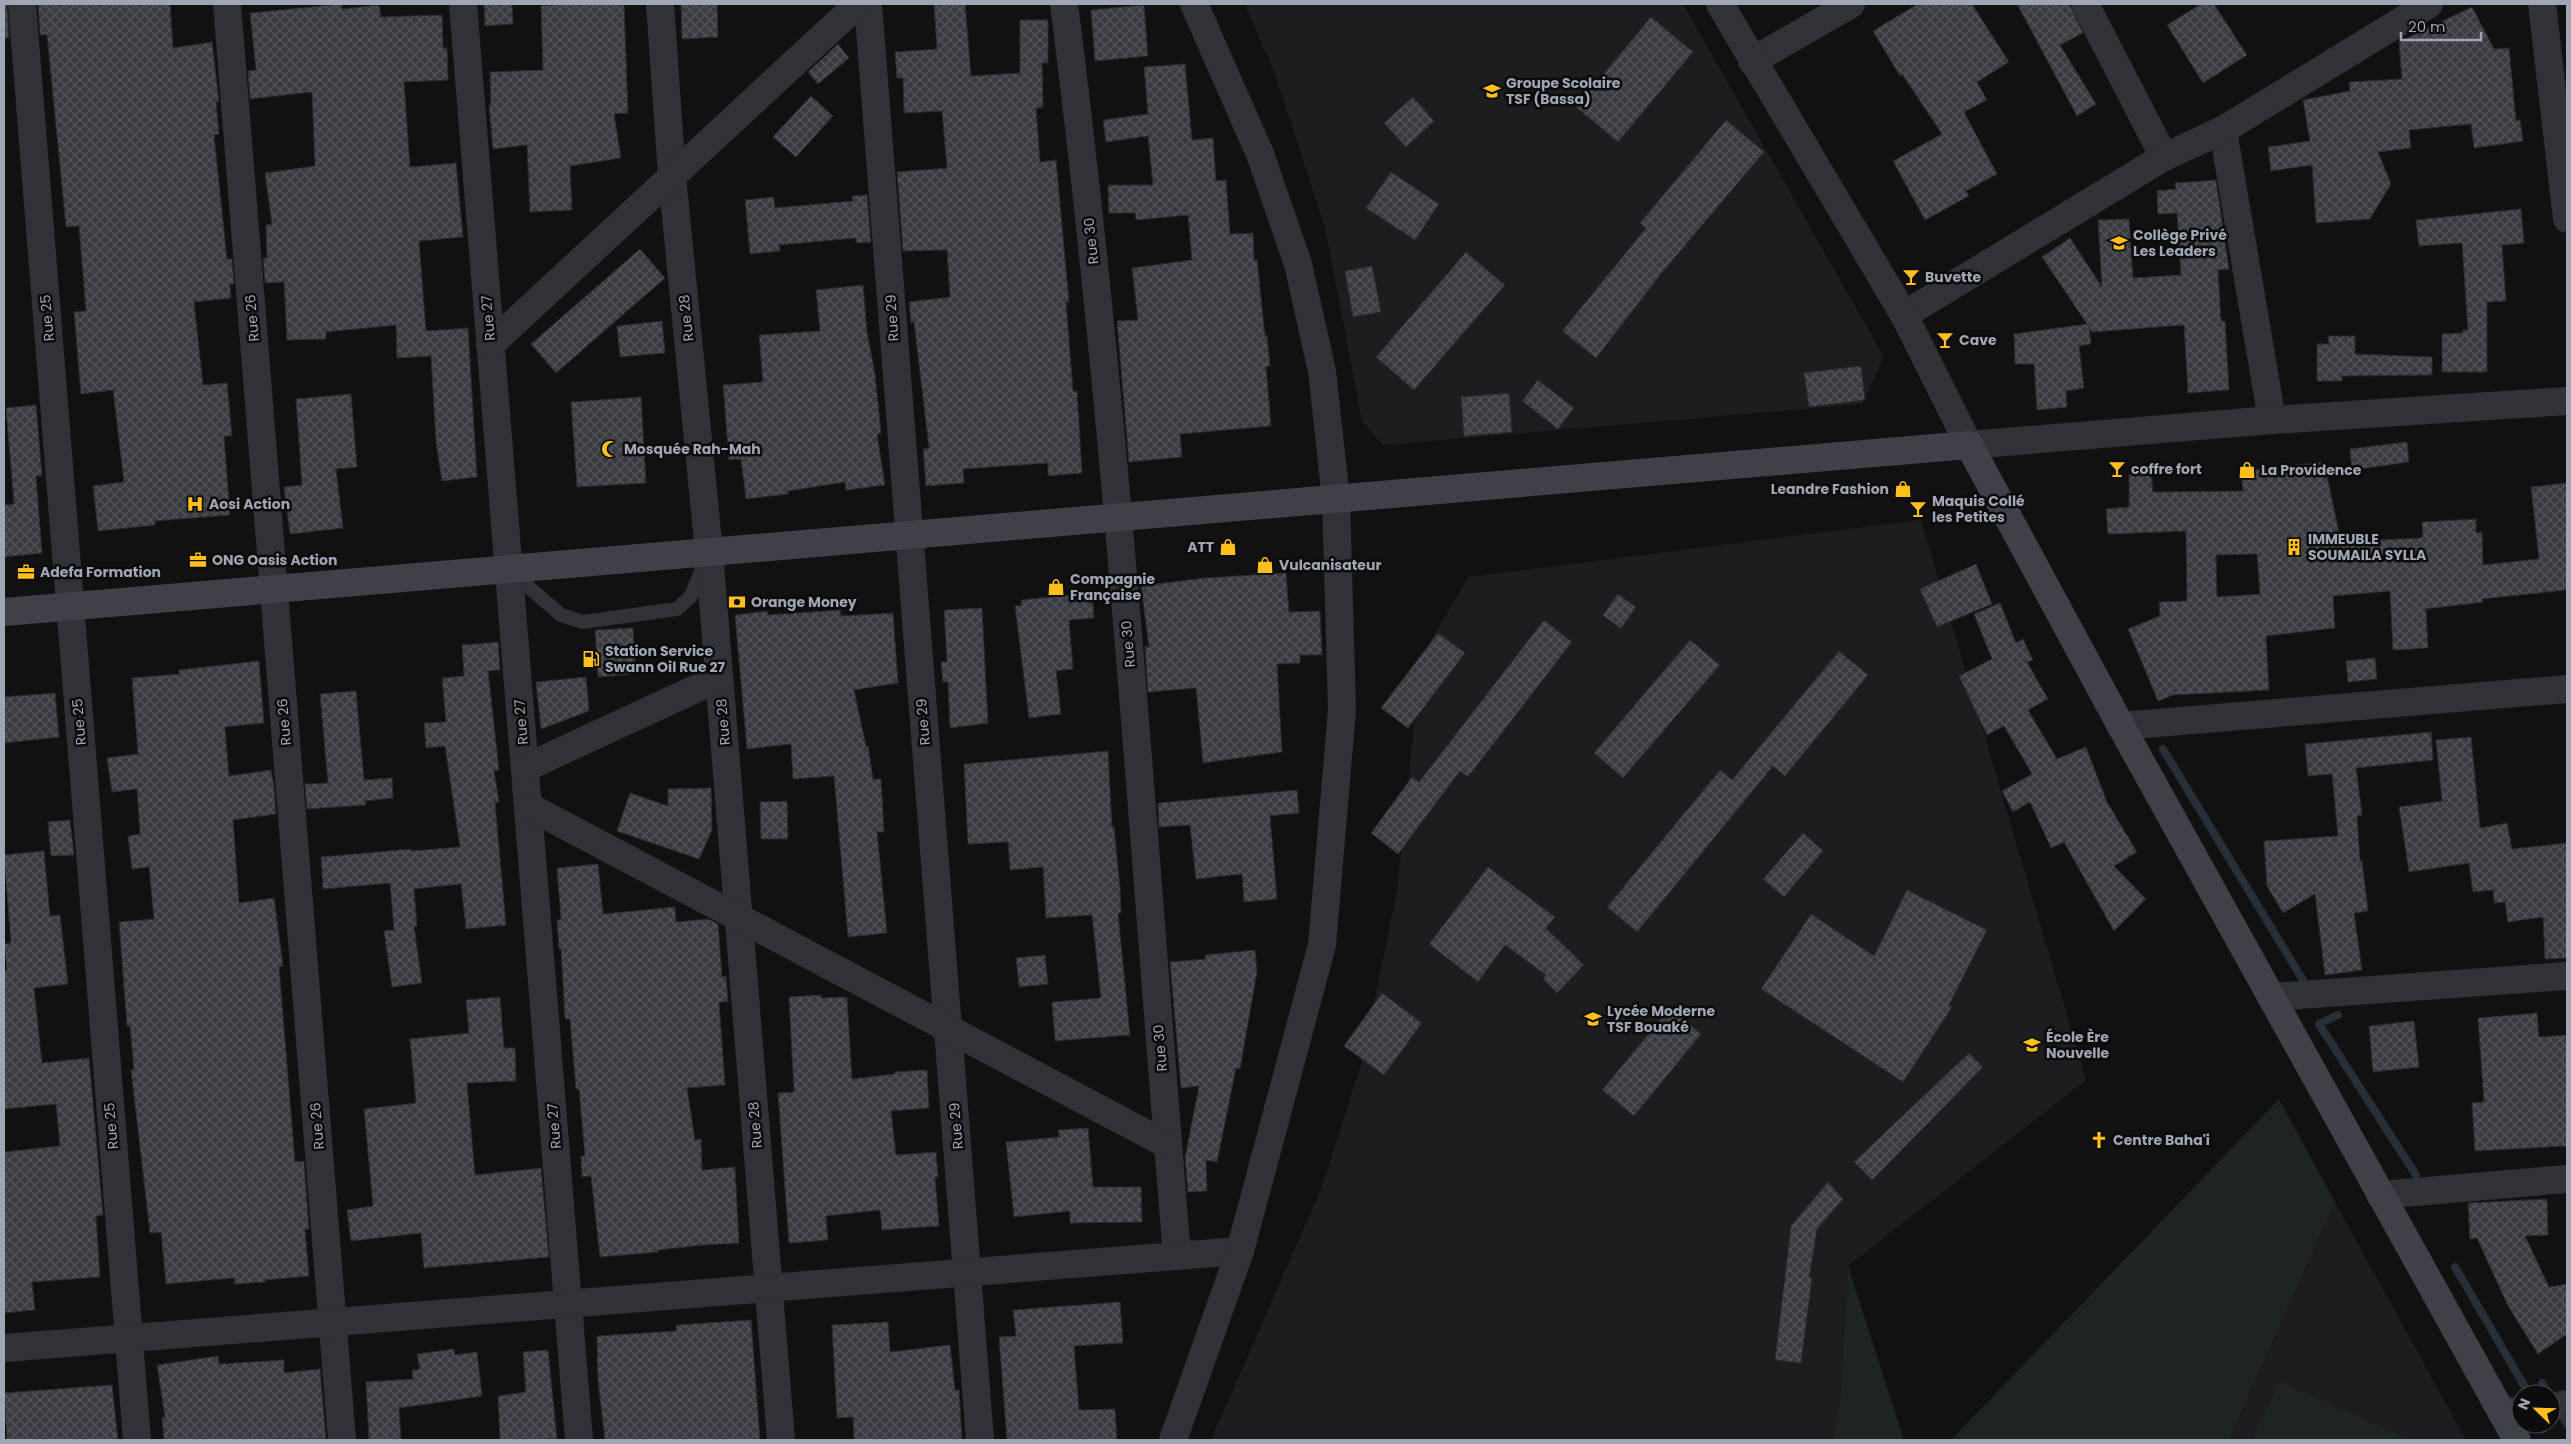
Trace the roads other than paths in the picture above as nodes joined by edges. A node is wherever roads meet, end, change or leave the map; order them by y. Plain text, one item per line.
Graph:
1 (22, 4) edge
2 (227, 4) edge
3 (463, 4) edge
4 (660, 4) edge
5 (858, 4) edge
6 (868, 4) edge
7 (1064, 4) edge
8 (1194, 4) edge
9 (1720, 4) edge
10 (1851, 4) edge
11 (2085, 4) edge
12 (2429, 4) edge
13 (2542, 4) edge
14 (1752, 60) junction
15 (2223, 130) junction
16 (2164, 157) junction
17 (672, 176) junction
18 (2567, 219) edge
19 (1904, 315) junction
20 (490, 345) junction
21 (2567, 401) edge
22 (2272, 420) junction
23 (1969, 445) junction
24 (1336, 499) junction
25 (1118, 517) junction
26 (908, 535) junction
27 (709, 552) junction
28 (509, 569) junction
29 (274, 589) junction
30 (70, 606) junction
31 (4, 612) edge
32 (719, 678) junction
33 (2567, 689) edge
34 (2121, 726) junction
35 (525, 768) junction
36 (528, 806) junction
37 (738, 917) junction
38 (2567, 976) edge
39 (2271, 997) junction
40 (948, 1028) junction
41 (1168, 1145) junction
42 (2567, 1179) edge
43 (2380, 1195) junction
44 (1240, 1251) junction
45 (1177, 1256) junction
46 (967, 1272) junction
47 (768, 1288) junction
48 (568, 1304) junction
49 (333, 1322) junction
50 (128, 1338) junction
51 (4, 1348) edge
52 (2511, 1410) edge
53 (137, 1440) edge
54 (342, 1440) edge
55 (580, 1440) edge
56 (781, 1440) edge
57 (980, 1440) edge
58 (1173, 1440) edge

1 - 30 street, Rue 25
2 - 29 street, Rue 26
3 - 20 street, Rue 27
4 - 17 street, Rue 28
5 - 17 street
6 - 26 street, Rue 29
7 - 25 street, Rue 30
8 - 24 street
9 - 14 street
10 - 14 street
11 - 16 street
12 - 15 street
13 - 18 street
14 - 19 street
15 - 16 street
15 - 22 street
16 - 19 street
17 - 20 street
17 - 27 street, Rue 28
19 - 23 street
20 - 28 street, Rue 27
21 - 22 street
22 - 23 street
23 - 24 main road
23 - 34 main road
24 - 25 main road
24 - 44 street
25 - 26 main road
25 - 41 street, Rue 30
26 - 27 main road
26 - 40 street, Rue 29
27 - 28 main road
27 - 28 lane
27 - 32 street, Rue 28
28 - 29 main road
28 - 35 street, Rue 27
29 - 30 main road
29 - 49 street, Rue 26
30 - 31 main road
30 - 50 street, Rue 25
32 - 35 street
32 - 37 street, Rue 28
33 - 34 street
34 - 39 main road
35 - 36 street, Rue 27
36 - 37 street
36 - 48 street, Rue 27
37 - 40 street
37 - 47 street, Rue 28
38 - 39 street
39 - 43 main road
40 - 41 street
40 - 46 street, Rue 29
41 - 45 street, Rue 30
42 - 43 street
43 - 52 main road
44 - 45 street
44 - 58 street
45 - 46 street
46 - 47 street
46 - 57 street, Rue 29
47 - 48 street
47 - 56 street, Rue 28
48 - 49 street
48 - 55 street, Rue 27
49 - 50 street
49 - 54 street, Rue 26
50 - 51 street
50 - 53 street, Rue 25

